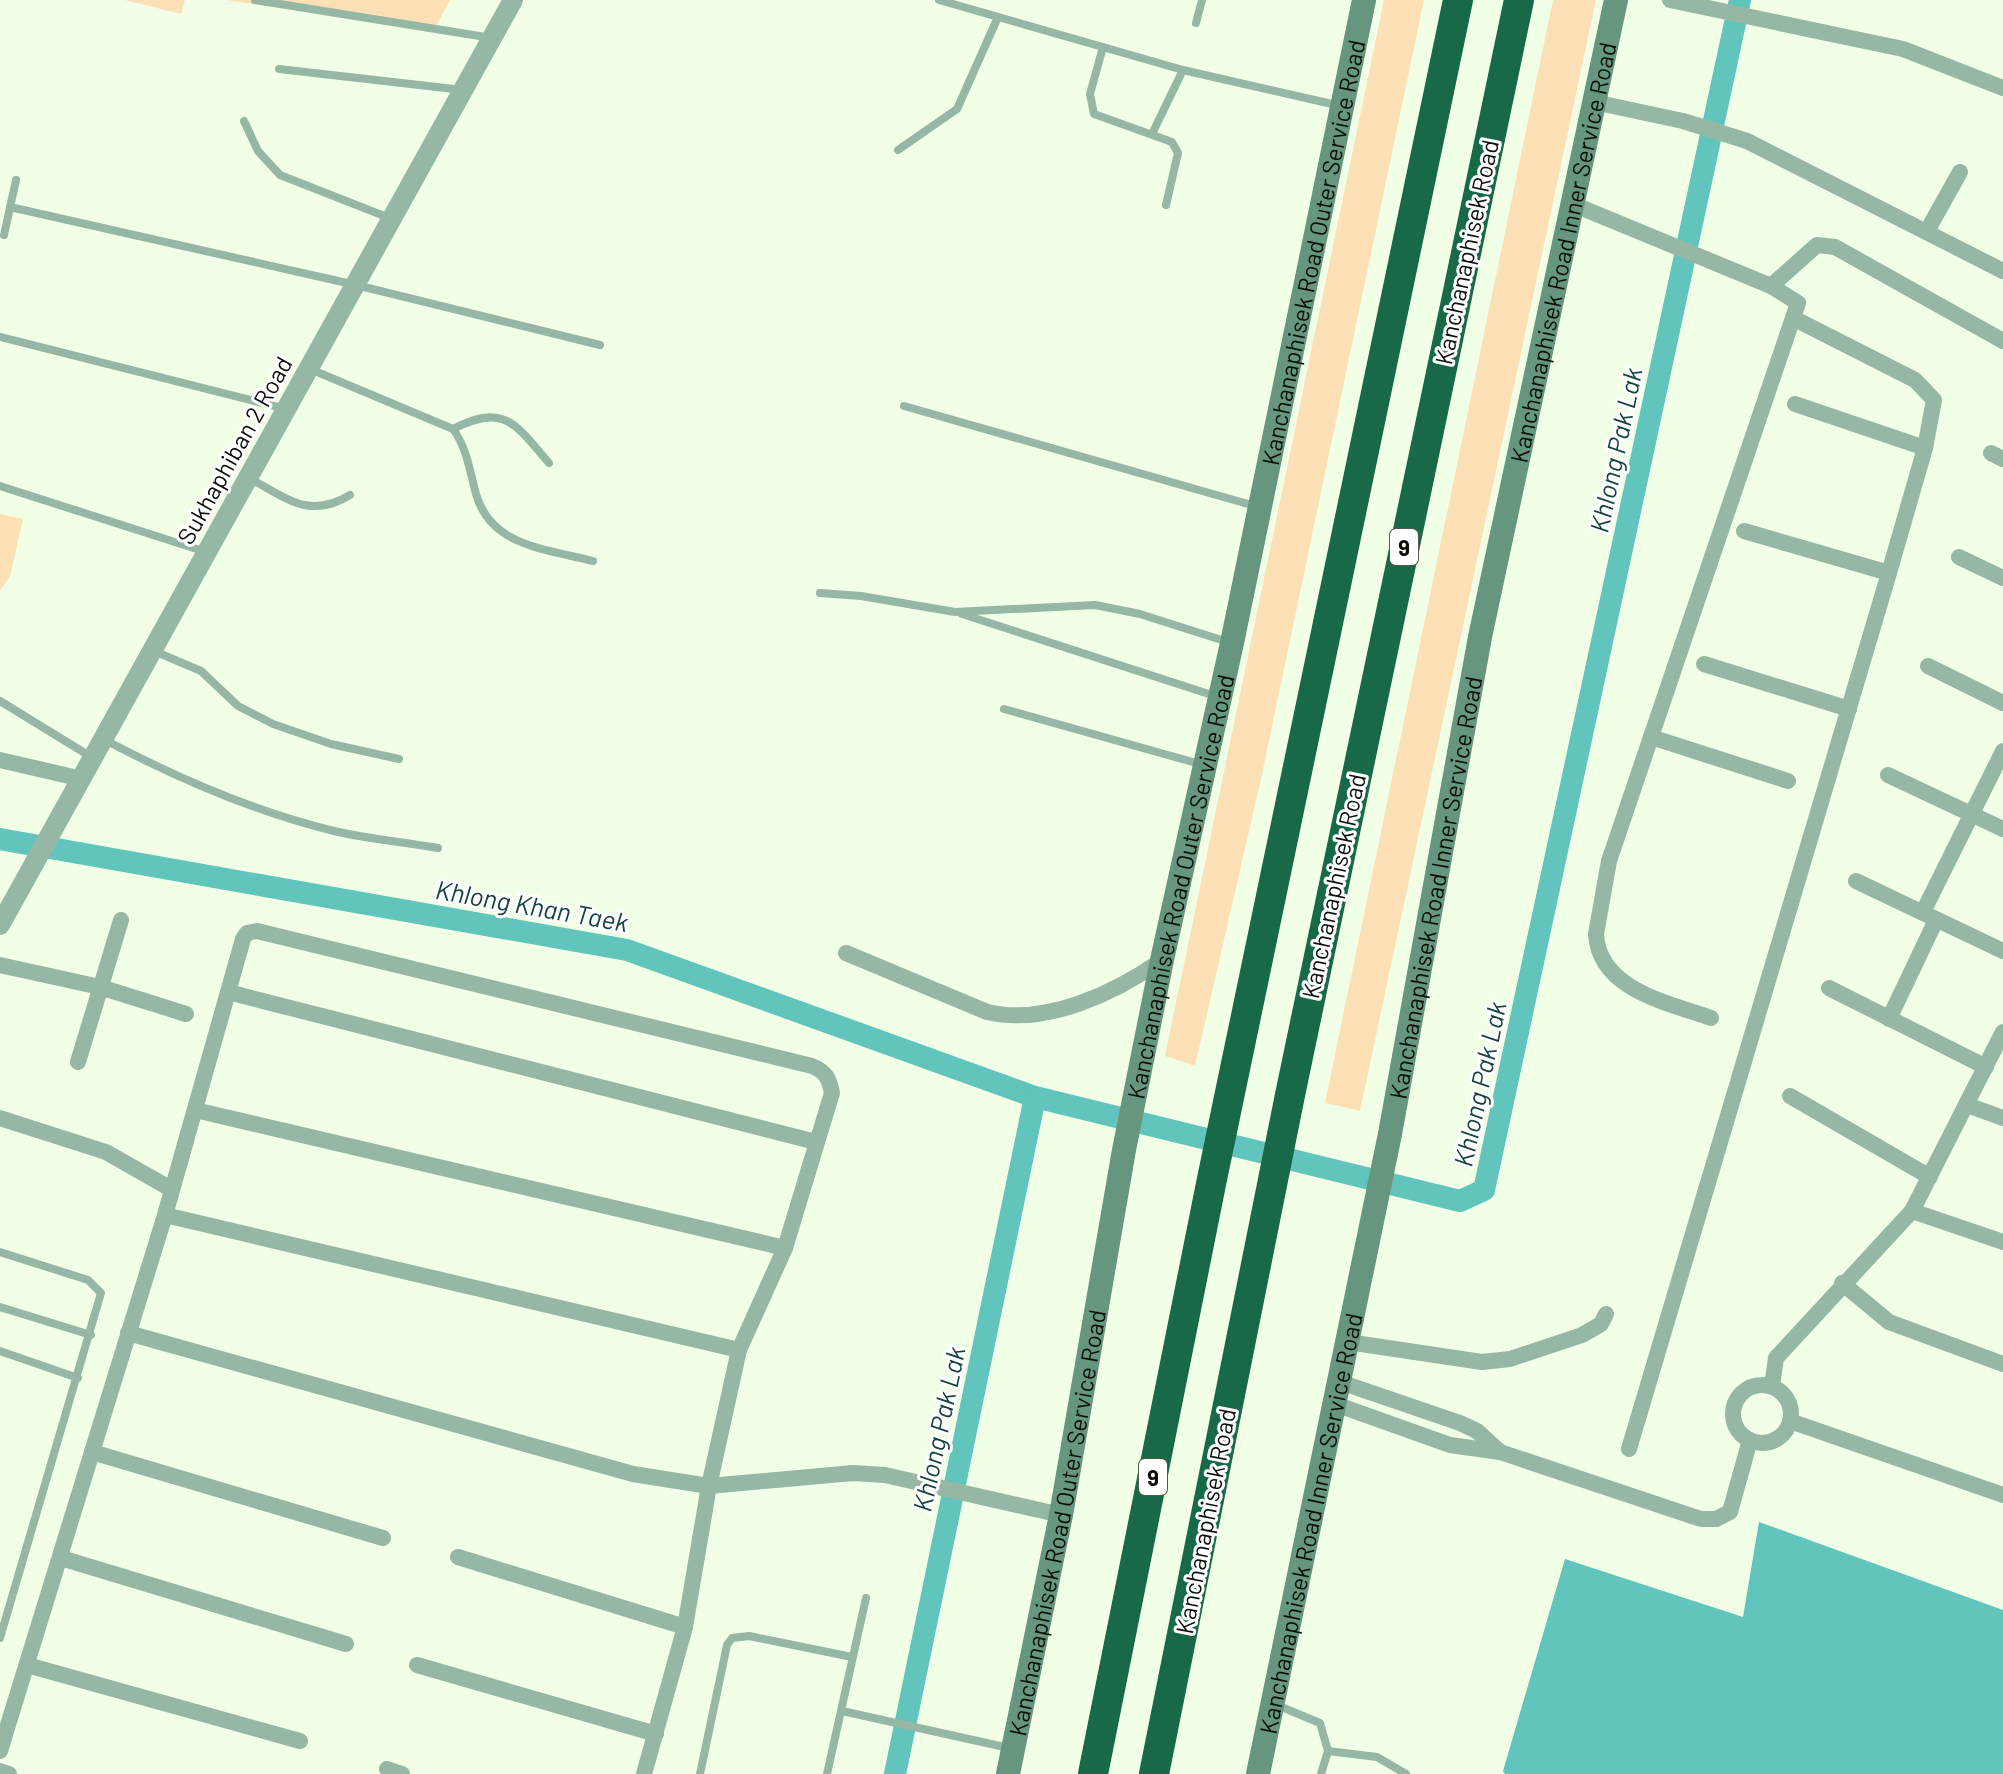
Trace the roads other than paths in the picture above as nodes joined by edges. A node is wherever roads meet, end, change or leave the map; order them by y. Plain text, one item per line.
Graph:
1 (255, 0) edge
2 (513, 0) edge
3 (939, 0) edge
4 (1202, 0) edge
5 (1364, 0) edge
6 (1458, 0) edge
7 (1519, 0) edge
8 (1616, 0) edge
9 (1670, 0) edge
10 (998, 17) junction
11 (1196, 23) dead end
12 (492, 39) junction
13 (1103, 47) junction
14 (279, 69) dead end
15 (1183, 70) junction
16 (2003, 88) edge
17 (464, 90) junction
18 (1594, 102) junction
19 (1342, 106) junction
20 (244, 121) dead end
21 (1152, 134) junction
22 (898, 150) dead end
23 (1960, 172) dead end
24 (16, 180) dead end
25 (1570, 203) junction
26 (1166, 205) dead end
27 (10, 207) junction
28 (393, 219) junction
29 (1927, 231) junction
30 (4, 235) dead end
31 (2003, 271) edge
32 (356, 285) junction
33 (1771, 286) junction
34 (1795, 319) junction
35 (0, 337) edge
36 (2003, 341) edge
37 (600, 345) dead end
38 (310, 368) junction
39 (1795, 404) dead end
40 (904, 406) dead end
41 (287, 409) junction
42 (453, 429) junction
43 (1925, 448) junction
44 (549, 463) dead end
45 (248, 478) junction
46 (0, 486) edge
47 (350, 495) dead end
48 (1260, 507) junction
49 (1744, 531) dead end
50 (206, 552) junction
51 (1959, 557) dead end
52 (593, 561) dead end
53 (1889, 573) junction
54 (2003, 578) edge
55 (820, 593) dead end
56 (955, 612) junction
57 (1232, 643) junction
58 (154, 651) junction
59 (1704, 664) dead end
60 (1928, 666) dead end
61 (1220, 697) junction
62 (0, 701) edge
63 (2003, 703) edge
64 (1004, 709) dead end
65 (1849, 709) junction
66 (1651, 737) junction
67 (104, 740) junction
68 (2003, 751) edge
69 (94, 758) junction
70 (399, 759) dead end
71 (0, 760) edge
72 (1205, 765) junction
73 (1888, 775) dead end
74 (82, 779) junction
75 (1788, 781) dead end
76 (1972, 814) junction
77 (2003, 829) edge
78 (438, 848) dead end
79 (1856, 881) dead end
80 (1930, 916) junction
81 (121, 920) dead end
82 (0, 925) edge
83 (2003, 951) edge
84 (846, 953) dead end
85 (1162, 960) junction
86 (0, 965) edge
87 (100, 987) junction
88 (1829, 988) dead end
89 (228, 992) junction
90 (186, 1014) dead end
91 (1711, 1018) dead end
92 (1889, 1019) junction
93 (2003, 1032) edge
94 (78, 1062) dead end
95 (1986, 1067) junction
96 (1790, 1096) dead end
97 (1967, 1105) junction
98 (195, 1110) junction
99 (0, 1118) edge
100 (2003, 1118) edge
101 (816, 1142) junction
102 (1930, 1177) junction
103 (171, 1189) junction
104 (1912, 1211) junction
105 (165, 1215) junction
106 (2003, 1242) edge
107 (785, 1248) junction
108 (0, 1252) edge
109 (1842, 1283) junction
110 (0, 1307) edge
111 (1606, 1314) dead end
112 (128, 1333) junction
113 (91, 1335) junction
114 (1348, 1342) junction
115 (739, 1350) junction
116 (0, 1351) edge
117 (2003, 1364) edge
118 (78, 1378) junction
119 (1772, 1386) junction
120 (1338, 1393) junction
121 (1790, 1421) junction
122 (1750, 1440) junction
123 (1629, 1449) dead end
124 (92, 1452) junction
125 (1500, 1452) junction
126 (709, 1486) junction
127 (2003, 1495) edge
128 (1061, 1515) junction
129 (383, 1538) dead end
130 (458, 1557) dead end
131 (61, 1558) junction
132 (866, 1598) dead end
133 (685, 1627) junction
134 (0, 1638) edge
135 (346, 1644) dead end
136 (852, 1657) junction
137 (27, 1665) junction
138 (417, 1665) dead end
139 (1273, 1704) junction
140 (842, 1711) junction
141 (656, 1734) junction
142 (300, 1741) dead end
143 (1014, 1749) junction
144 (0, 1751) edge
145 (1328, 1751) junction
146 (0, 1771) edge
147 (9, 1774) edge
148 (644, 1774) edge
149 (700, 1774) edge
150 (827, 1774) edge
151 (1008, 1774) edge
152 (1093, 1774) edge
153 (1154, 1774) edge
154 (1258, 1774) edge
155 (1321, 1774) edge
156 (1406, 1774) edge

1 - 12 lane
2 - 12 street, Sukhaphiban 2 Road
3 - 10 lane
4 - 11 lane
5 - 19 main road, Kanchanaphisek Road Outer Service Road
6 - 152 highway, 9
7 - 153 highway, Kanchanaphisek Road / 9
8 - 18 main road, Kanchanaphisek Road Inner Service Road
9 - 16 street
10 - 13 lane
10 - 22 lane
12 - 17 street, Sukhaphiban 2 Road
13 - 15 lane
13 - 21 lane
14 - 17 lane
15 - 19 lane
15 - 21 lane
17 - 28 street, Sukhaphiban 2 Road
18 - 25 main road, Kanchanaphisek Road Inner Service Road
18 - 29 street
19 - 48 main road, Kanchanaphisek Road Outer Service Road
20 - 28 lane
21 - 26 lane
23 - 29 street
24 - 27 lane
25 - 33 street
25 - 114 main road, Kanchanaphisek Road Inner Service Road
27 - 30 lane
27 - 32 lane
28 - 32 street, Sukhaphiban 2 Road
29 - 31 street
32 - 37 lane
32 - 38 street, Sukhaphiban 2 Road
33 - 34 street
33 - 36 street
34 - 43 street
34 - 66 street
35 - 41 lane
38 - 41 street, Sukhaphiban 2 Road
38 - 42 lane
39 - 43 street
40 - 48 lane
41 - 45 street, Sukhaphiban 2 Road
42 - 44 lane
42 - 52 lane
43 - 53 street
45 - 47 lane
45 - 50 street, Sukhaphiban 2 Road
46 - 50 lane
48 - 57 main road, Kanchanaphisek Road Outer Service Road
49 - 53 street
50 - 58 street, Sukhaphiban 2 Road
51 - 54 street
53 - 65 street
55 - 56 lane
56 - 57 lane
56 - 61 lane
57 - 61 main road, Kanchanaphisek Road Outer Service Road
58 - 67 street, Sukhaphiban 2 Road
58 - 70 lane
59 - 65 street
60 - 63 street
61 - 72 main road, Kanchanaphisek Road Outer Service Road
62 - 69 lane
64 - 72 lane
65 - 123 street
66 - 75 street
66 - 91 street
67 - 69 street, Sukhaphiban 2 Road
67 - 78 lane
68 - 76 street
69 - 74 street, Sukhaphiban 2 Road
71 - 74 street
72 - 85 main road, Kanchanaphisek Road Outer Service Road
73 - 76 street
74 - 82 street, Sukhaphiban 2 Road
76 - 77 street
76 - 80 street
79 - 80 street
80 - 83 street
80 - 92 street
81 - 87 street
84 - 85 street
85 - 128 main road, Kanchanaphisek Road Outer Service Road
86 - 87 street
87 - 90 street
87 - 94 street
88 - 92 street
89 - 98 street
89 - 101 street
89 - 101 street
92 - 95 street
93 - 95 street
95 - 97 street
96 - 102 street
97 - 100 street
97 - 102 street
98 - 103 street
98 - 107 street
99 - 103 street
101 - 107 street
102 - 104 street
103 - 105 street
104 - 106 street
104 - 109 street
105 - 112 street
105 - 115 street
107 - 115 street
108 - 113 lane
109 - 117 street
109 - 119 street
110 - 113 lane
111 - 114 street
112 - 124 street
112 - 126 street
113 - 118 lane
114 - 120 main road, Kanchanaphisek Road Inner Service Road
115 - 126 street
116 - 118 lane
118 - 134 lane
119 - 121 street
119 - 122 street
120 - 125 street
120 - 125 street
120 - 139 main road, Kanchanaphisek Road Inner Service Road
121 - 122 street
121 - 127 street
122 - 125 street
124 - 129 street
124 - 131 street
126 - 128 street
126 - 133 street
128 - 143 main road, Kanchanaphisek Road Outer Service Road
130 - 133 street
131 - 135 street
131 - 137 street
132 - 136 lane
133 - 141 street
136 - 140 lane
136 - 149 lane
137 - 142 street
137 - 144 street
138 - 141 street
139 - 145 lane
139 - 154 main road, Kanchanaphisek Road Inner Service Road
140 - 143 lane
140 - 150 lane
141 - 148 street
143 - 151 main road, Kanchanaphisek Road Outer Service Road
145 - 155 lane
145 - 156 lane
146 - 147 street

